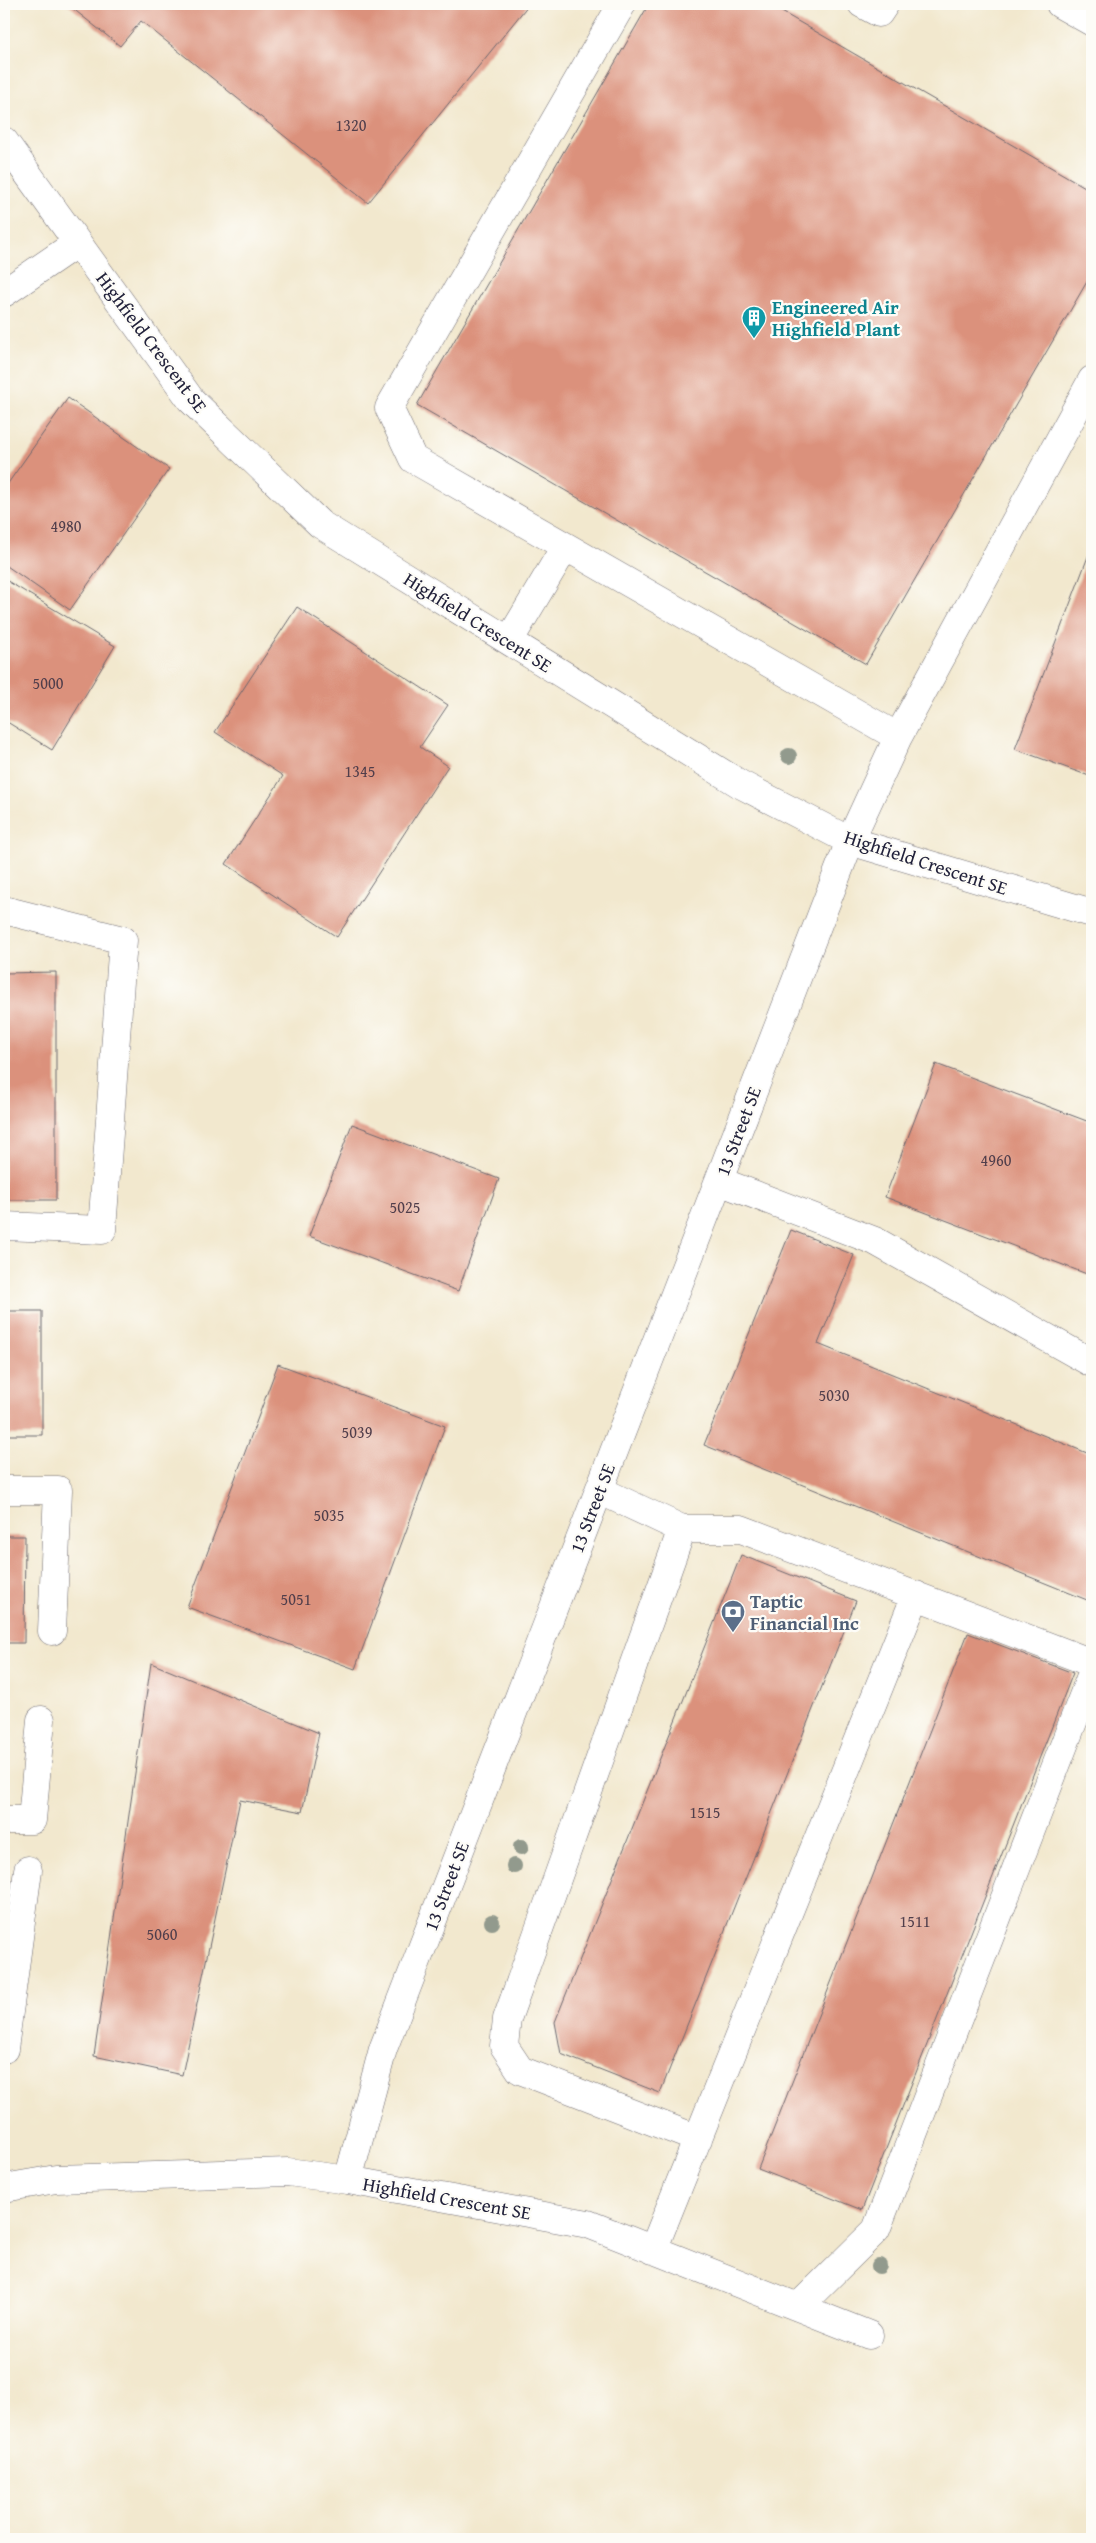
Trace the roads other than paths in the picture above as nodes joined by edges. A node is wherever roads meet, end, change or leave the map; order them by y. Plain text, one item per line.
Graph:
1 (622, 4) edge
2 (862, 4) edge
3 (885, 4) edge
4 (1060, 4) edge
5 (1092, 22) edge
6 (4, 141) edge
7 (77, 242) junction
8 (4, 293) edge
9 (1092, 380) edge
10 (565, 547) junction
11 (509, 641) junction
12 (898, 737) junction
13 (850, 841) junction
14 (4, 910) edge
15 (1092, 913) edge
16 (719, 1180) junction
17 (4, 1226) edge
18 (1092, 1363) edge
19 (4, 1490) edge
20 (599, 1490) junction
21 (682, 1530) junction
22 (916, 1596) junction
23 (52, 1631) dead end
24 (1092, 1663) edge
25 (1092, 1673) edge
26 (41, 1720) dead end
27 (4, 1820) edge
28 (28, 1870) dead end
29 (4, 2049) edge
30 (698, 2139) junction
31 (348, 2180) junction
32 (4, 2188) edge
33 (653, 2250) junction
34 (798, 2307) junction
35 (869, 2335) dead end

1 - 10 street
2 - 3 street
4 - 5 street
6 - 7 street, Highfield Crescent SE
7 - 8 street
7 - 11 street, Highfield Crescent SE
9 - 12 street, 13 Street SE
10 - 11 street
10 - 12 street
11 - 13 street, Highfield Crescent SE
12 - 13 street, 13 Street SE
13 - 15 street, Highfield Crescent SE
13 - 16 street, 13 Street SE
14 - 17 street
16 - 18 street
16 - 20 street, 13 Street SE
19 - 23 street
20 - 21 street
20 - 31 street, 13 Street SE
21 - 22 street
21 - 30 street
22 - 24 street
22 - 30 street
25 - 34 street
26 - 27 street
28 - 29 street
30 - 33 street
31 - 32 street, Highfield Crescent SE
31 - 33 street, Highfield Crescent SE
33 - 34 street, Highfield Crescent SE
34 - 35 street, Highfield Crescent SE

